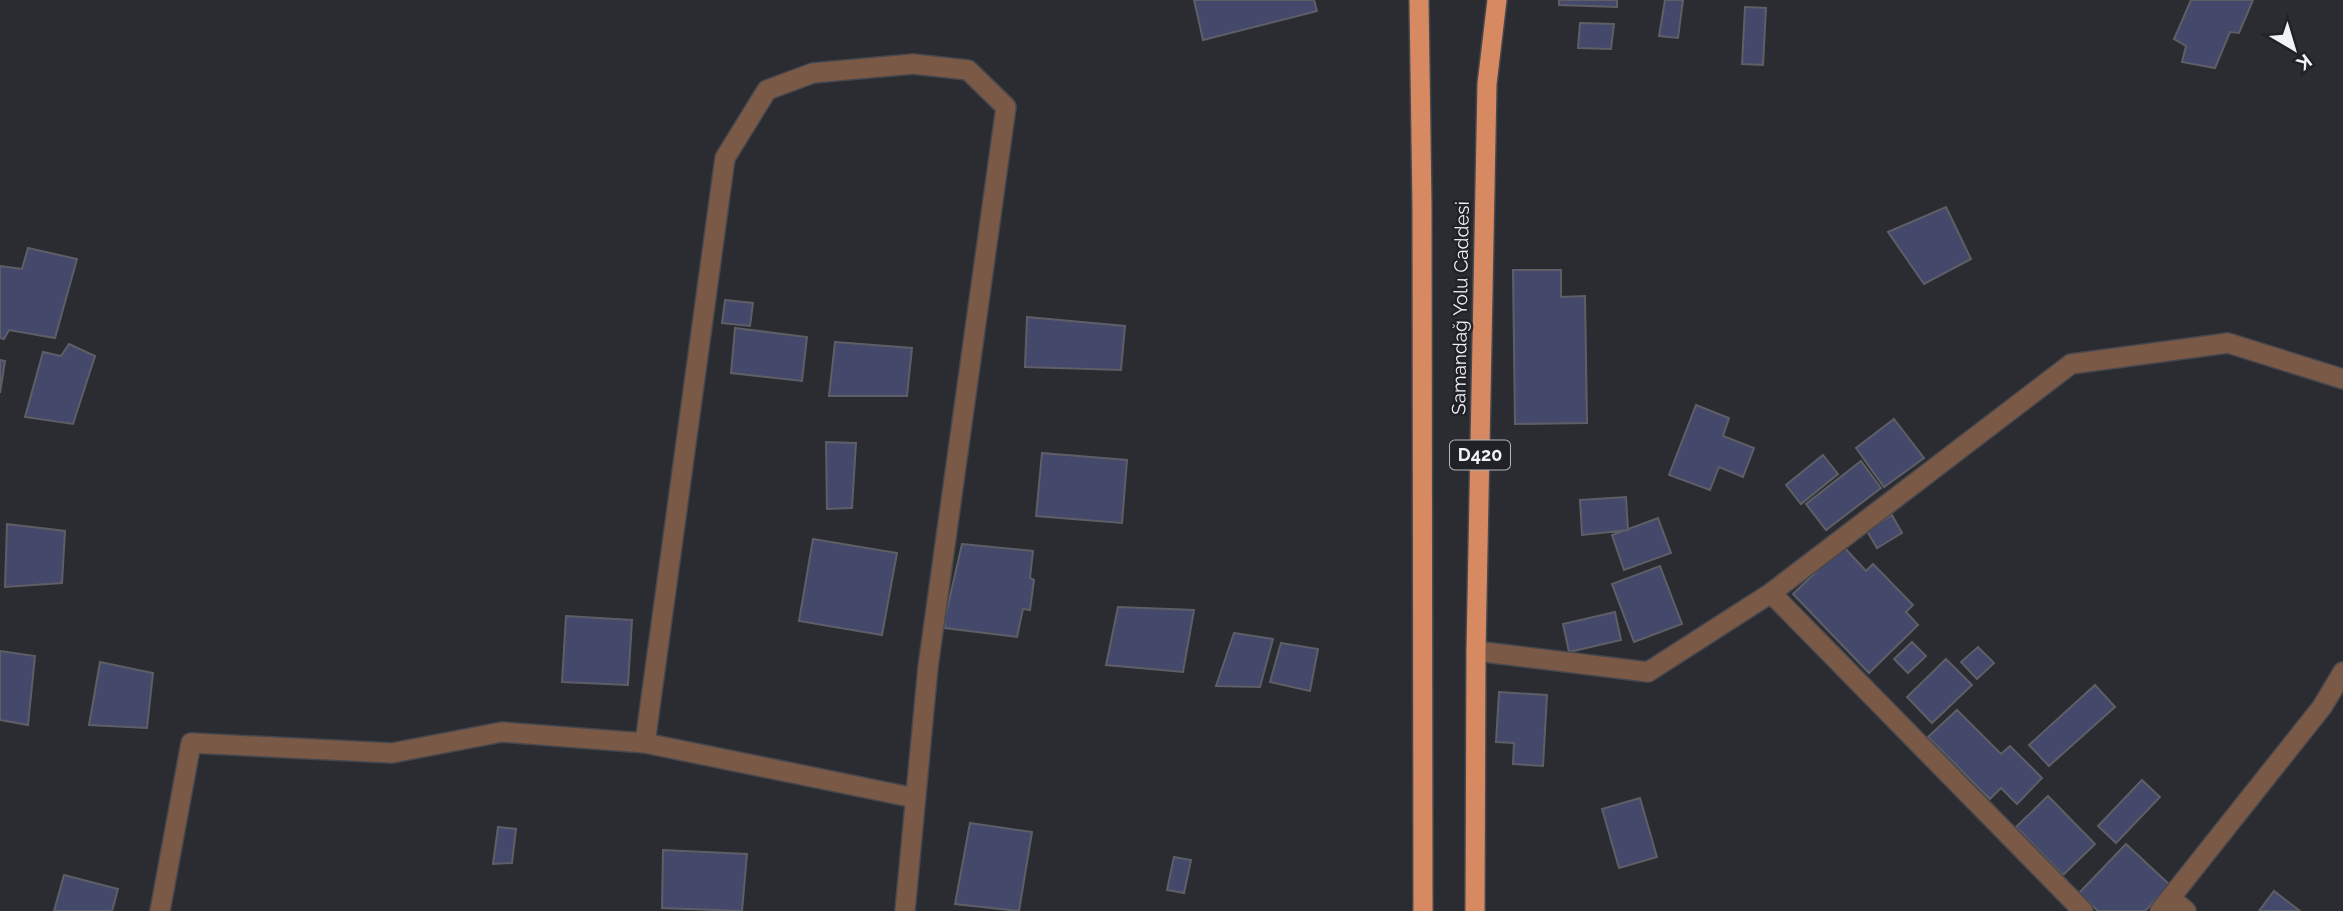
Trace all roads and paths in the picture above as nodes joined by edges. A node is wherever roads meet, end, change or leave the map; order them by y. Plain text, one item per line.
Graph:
1 (1419, 0) edge
2 (1497, 0) edge
3 (2343, 379) edge
4 (1771, 593) junction
5 (1476, 651) junction
6 (2343, 672) edge
7 (645, 743) junction
8 (915, 798) junction
9 (2166, 904) edge
10 (160, 911) edge
11 (905, 911) edge
12 (1423, 911) edge
13 (1475, 911) edge
14 (2083, 911) edge
15 (2186, 911) edge

1 - 12 highway, Samandağ Yolu Caddesi / D420
2 - 5 highway, Samandağ Yolu Caddesi / D420
3 - 4 street
4 - 5 street
4 - 14 street
5 - 13 highway, Samandağ Yolu Caddesi / D420
6 - 9 street
7 - 8 street
7 - 8 street
7 - 10 street
8 - 11 street
9 - 15 street

